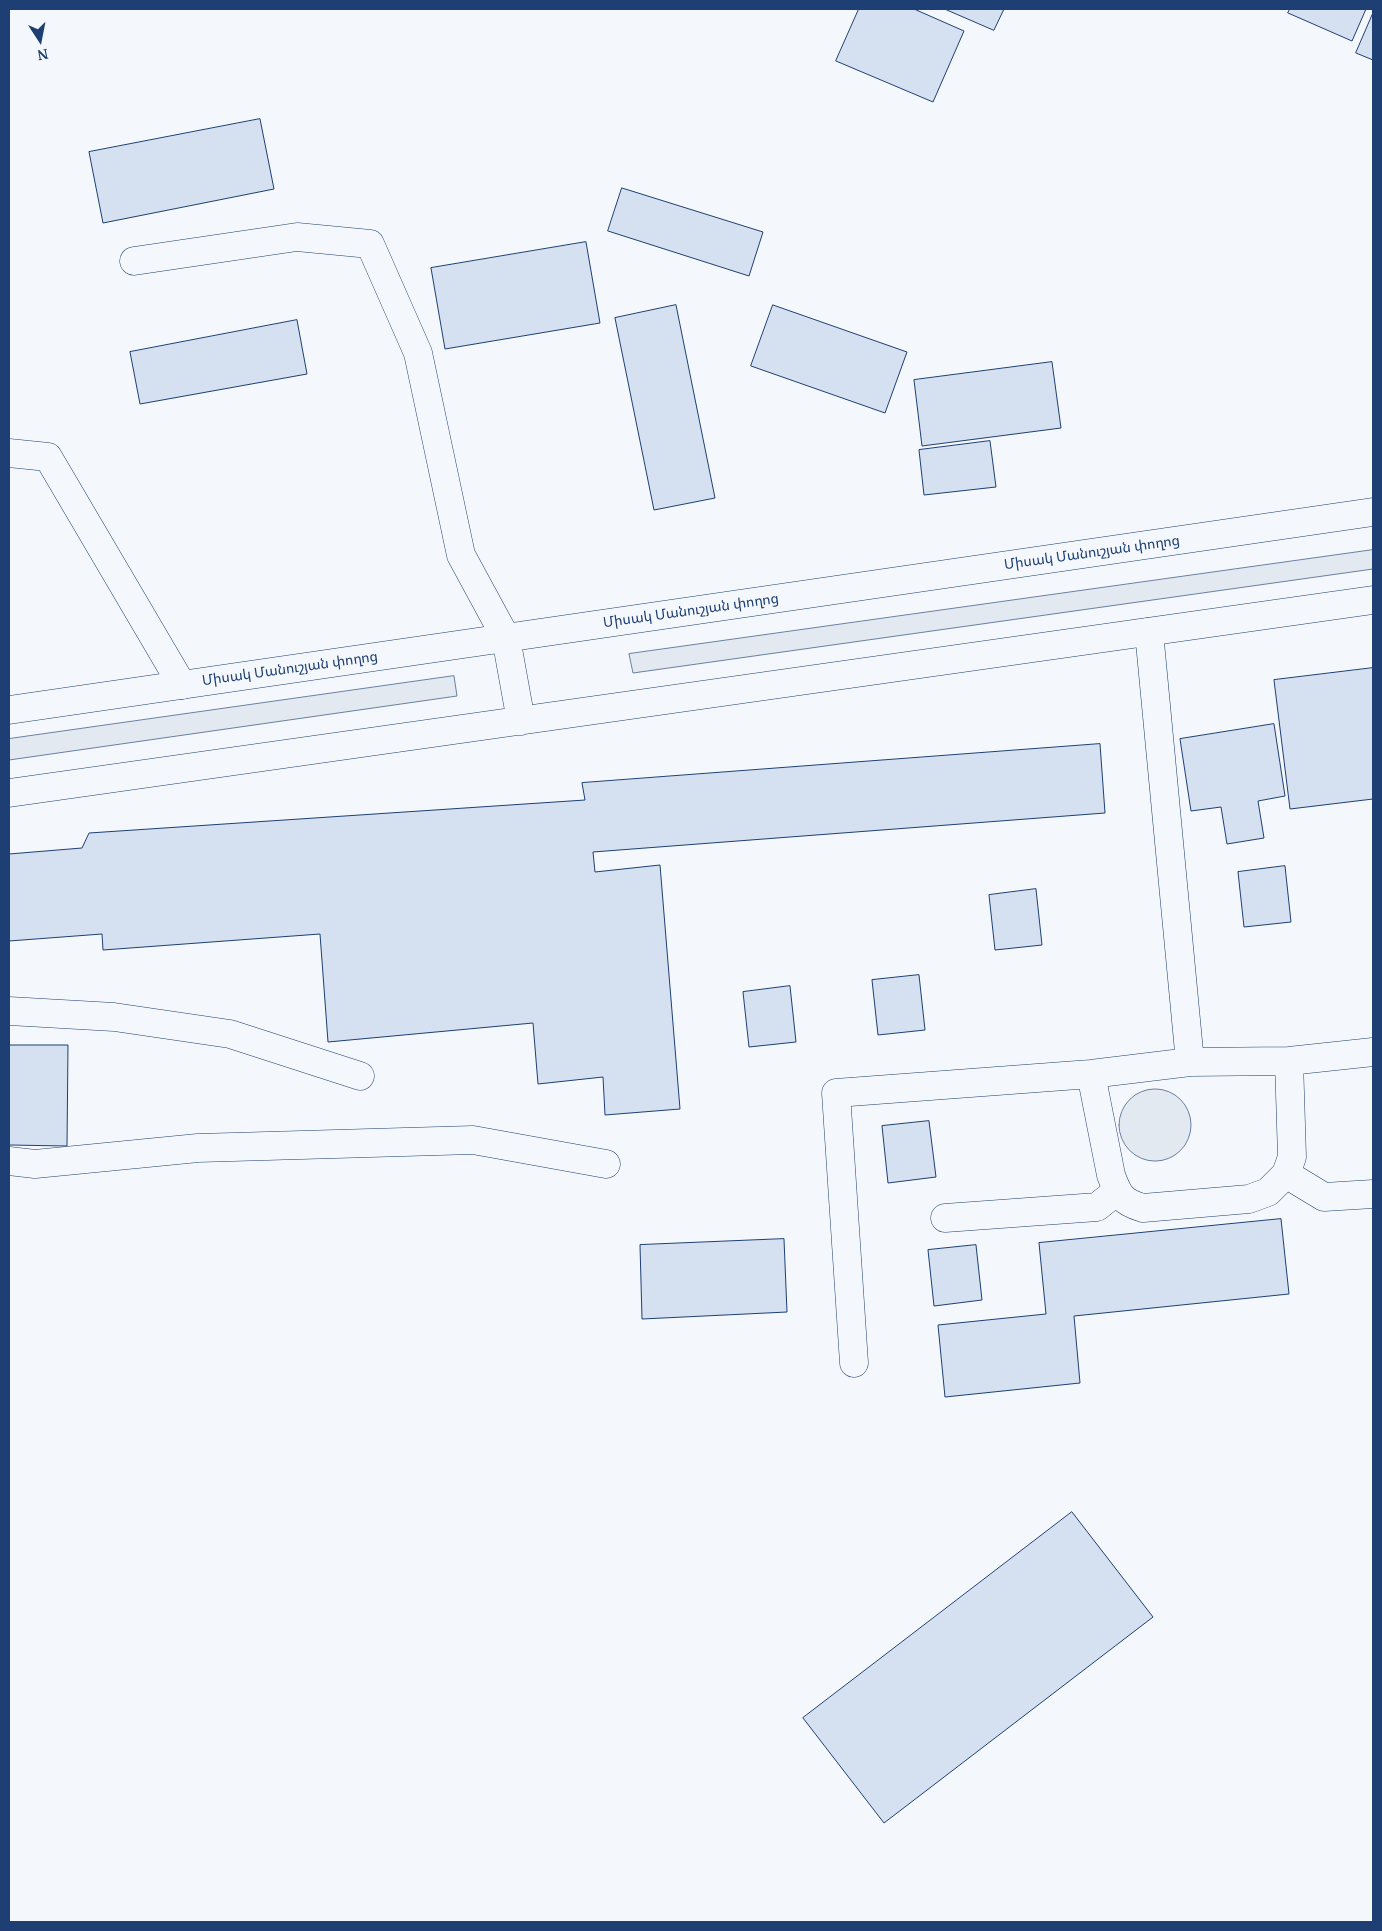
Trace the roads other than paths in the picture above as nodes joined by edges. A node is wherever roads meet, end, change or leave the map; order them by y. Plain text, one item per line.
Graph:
1 (134, 262) dead end
2 (9, 453) edge
3 (1373, 512) edge
4 (1373, 600) edge
5 (1149, 632) junction
6 (506, 638) junction
7 (182, 685) junction
8 (9, 710) edge
9 (521, 721) junction
10 (9, 793) edge
11 (9, 1010) edge
12 (1373, 1052) edge
13 (1190, 1062) junction
14 (1289, 1062) junction
15 (1091, 1074) junction
16 (360, 1076) dead end
17 (9, 1161) edge
18 (606, 1164) dead end
19 (1286, 1174) junction
20 (1117, 1191) junction
21 (1373, 1194) edge
22 (945, 1218) dead end
23 (854, 1363) dead end

1 - 6 main road
2 - 7 main road
3 - 6 main road, Միսակ Մանուշյան փողոց
4 - 5 main road
5 - 9 main road
5 - 13 main road
6 - 7 main road, Միսակ Մանուշյան փողոց
6 - 9 main road
7 - 8 main road, Միսակ Մանուշյան փողոց
9 - 10 main road
11 - 16 main road
12 - 14 main road
13 - 14 main road
13 - 15 main road
14 - 19 main road
15 - 20 main road
15 - 23 main road
17 - 18 main road
19 - 20 main road
19 - 21 main road
20 - 22 main road

